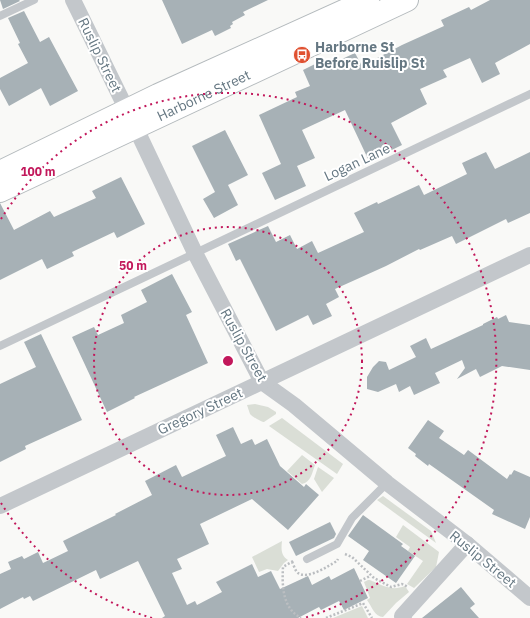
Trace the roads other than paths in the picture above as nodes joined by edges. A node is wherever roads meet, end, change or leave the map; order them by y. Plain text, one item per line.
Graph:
1 (34, 0) edge
2 (73, 0) edge
3 (368, 0) edge
4 (407, 0) edge
5 (0, 16) edge
6 (530, 94) edge
7 (131, 119) junction
8 (0, 172) edge
9 (0, 191) edge
10 (195, 253) junction
11 (528, 258) edge
12 (0, 346) edge
13 (262, 382) junction
14 (387, 483) junction
15 (0, 506) edge
16 (466, 544) junction
17 (307, 558) dead end
18 (530, 598) edge
19 (404, 618) edge

1 - 5 lane
2 - 7 street, Ruslip Street
3 - 7 main road, Harborne Street
4 - 7 main road, Harborne Street
6 - 10 lane, Logan Lane
7 - 8 main road, Harborne Street
7 - 9 main road, Harborne Street
7 - 10 street, Ruslip Street
10 - 12 lane, Logan Lane
10 - 13 street, Ruslip Street
11 - 13 street, Gregory Street
13 - 14 street, Ruslip Street
13 - 15 street, Gregory Street
14 - 16 street, Ruslip Street
14 - 17 lane
16 - 18 street, Ruslip Street
16 - 19 street

